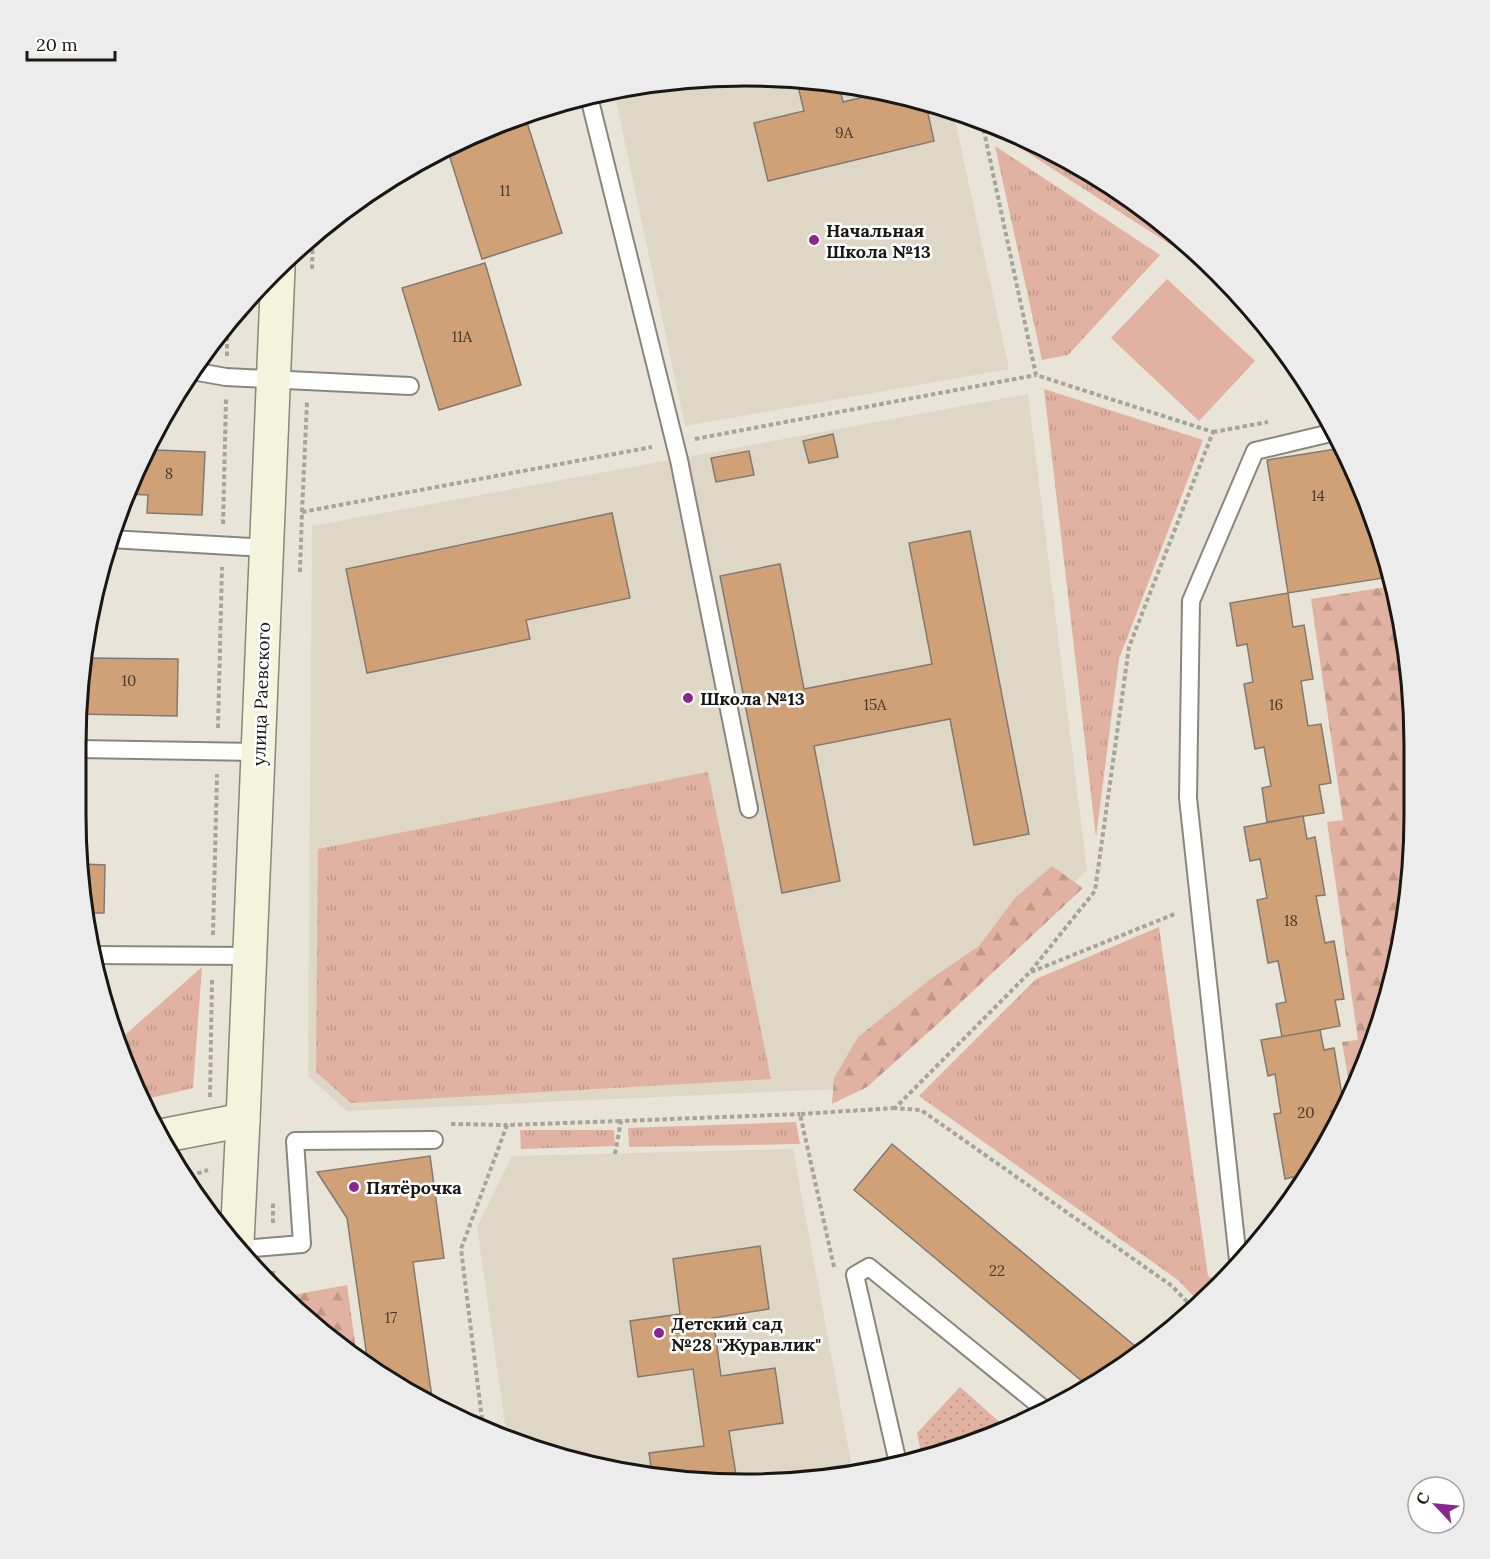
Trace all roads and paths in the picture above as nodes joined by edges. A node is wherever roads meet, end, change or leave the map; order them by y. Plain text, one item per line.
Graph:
1 (590, 104) edge
2 (984, 131) edge
3 (278, 280) edge
4 (202, 373) edge
5 (1036, 375) junction
6 (274, 379) junction
7 (410, 386) dead end
8 (1326, 434) edge
9 (675, 443) junction
10 (118, 539) edge
11 (267, 548) junction
12 (300, 572) dead end
13 (86, 750) edge
14 (259, 752) junction
15 (749, 809) dead end
16 (1199, 903) junction
17 (101, 955) edge
18 (250, 957) junction
19 (1030, 972) junction
20 (800, 1114) dead end
21 (243, 1120) junction
22 (621, 1121) junction
23 (449, 1124) dead end
24 (507, 1125) junction
25 (169, 1134) edge
26 (434, 1140) dead end
27 (615, 1154) dead end
28 (208, 1170) dead end
29 (194, 1175) edge
30 (237, 1234) edge
31 (249, 1249) edge
32 (1237, 1253) edge
33 (1188, 1302) edge
34 (1038, 1404) edge
35 (482, 1418) edge
36 (896, 1456) edge

1 - 9 lane
2 - 5 path
3 - 6 main road, улица Раевского
4 - 6 lane
5 - 9 path
5 - 19 path
6 - 7 lane
6 - 11 main road, улица Раевского
8 - 16 lane
9 - 12 path
9 - 15 lane
10 - 11 lane
11 - 14 main road, улица Раевского
13 - 14 lane
14 - 18 main road, улица Раевского
16 - 19 path
16 - 32 lane
17 - 18 lane
18 - 21 main road, улица Раевского
19 - 33 path
20 - 22 path
21 - 25 main road
21 - 30 main road, улица Раевского
22 - 24 path
22 - 27 path
23 - 24 path
24 - 35 path
26 - 31 lane
28 - 29 path
34 - 36 lane

